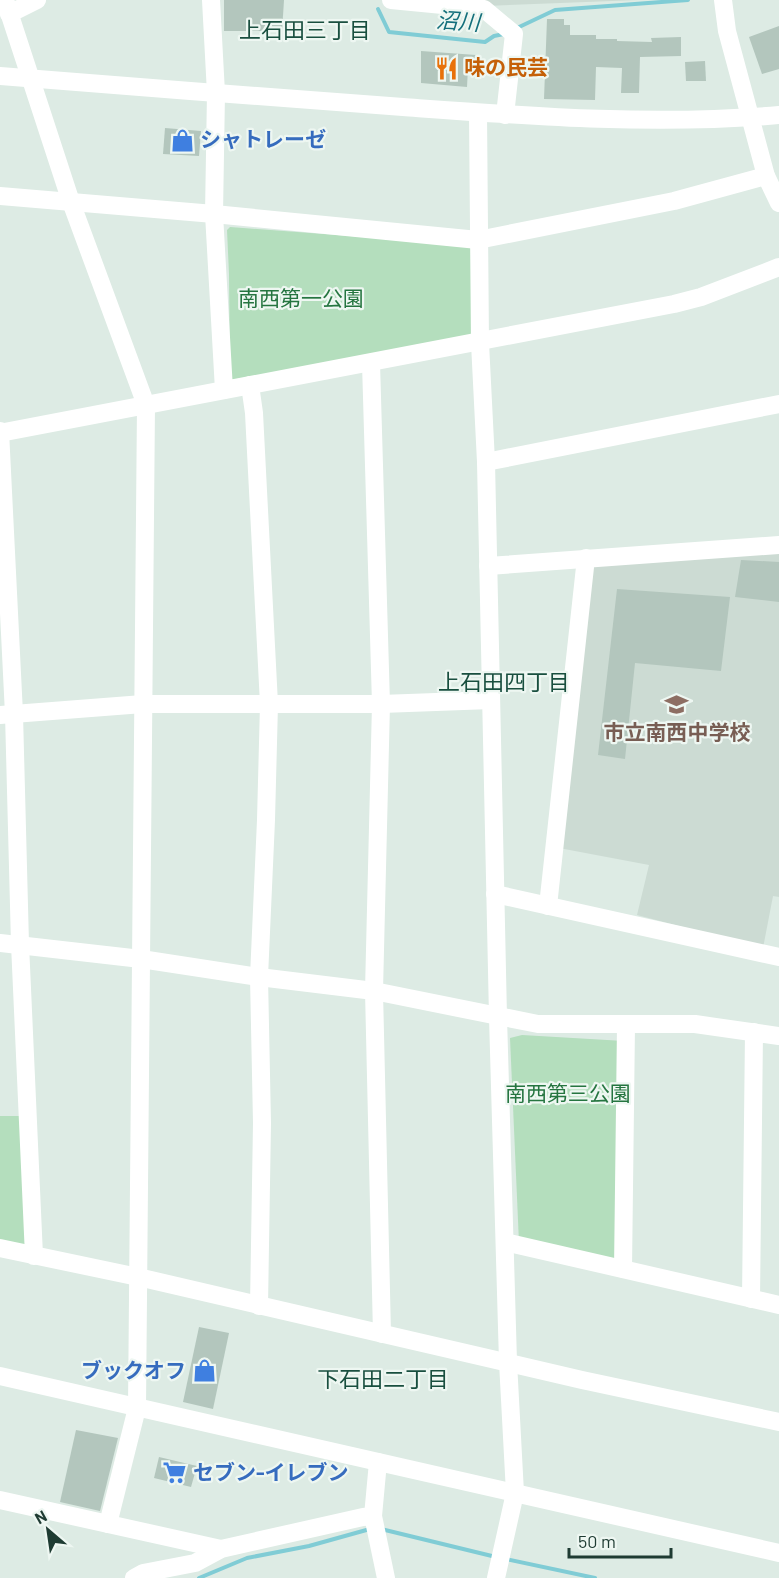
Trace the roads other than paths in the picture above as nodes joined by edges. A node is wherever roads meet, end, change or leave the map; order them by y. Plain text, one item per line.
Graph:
1 (37, 0) edge
2 (212, 0) edge
3 (391, 0) edge
4 (723, 0) edge
5 (7, 7) edge
6 (0, 76) edge
7 (30, 78) junction
8 (216, 93) junction
9 (478, 113) junction
10 (505, 115) junction
11 (779, 115) edge
12 (750, 118) junction
13 (766, 176) junction
14 (0, 196) edge
15 (71, 202) junction
16 (779, 203) edge
17 (214, 214) junction
18 (478, 240) junction
19 (779, 267) edge
20 (480, 343) junction
21 (371, 363) junction
22 (250, 385) junction
23 (224, 390) junction
24 (779, 404) edge
25 (146, 405) junction
26 (0, 432) edge
27 (486, 462) junction
28 (779, 545) edge
29 (586, 558) junction
30 (488, 566) junction
31 (491, 700) junction
32 (143, 704) junction
33 (269, 704) junction
34 (381, 704) junction
35 (7, 715) edge
36 (495, 894) junction
37 (548, 906) junction
38 (0, 943) edge
39 (20, 944) junction
40 (779, 957) edge
41 (141, 959) junction
42 (259, 977) junction
43 (374, 991) junction
44 (498, 1017) junction
45 (626, 1025) junction
46 (754, 1032) junction
47 (779, 1036) edge
48 (505, 1242) junction
49 (0, 1248) edge
50 (34, 1256) junction
51 (623, 1269) junction
52 (138, 1277) junction
53 (751, 1299) junction
54 (779, 1305) edge
55 (259, 1306) junction
56 (382, 1334) junction
57 (508, 1362) junction
58 (0, 1376) edge
59 (137, 1408) junction
60 (779, 1422) edge
61 (378, 1462) junction
62 (515, 1493) junction
63 (0, 1500) edge
64 (373, 1518) junction
65 (108, 1524) junction
66 (221, 1549) junction
67 (779, 1553) edge
68 (498, 1573) edge
69 (134, 1578) edge
70 (386, 1578) edge

1 - 5 street
2 - 8 street
3 - 10 street
4 - 12 street
5 - 7 street
6 - 7 street
7 - 8 street
7 - 15 street
8 - 9 street
8 - 17 street
9 - 10 street
9 - 18 street
10 - 12 street
11 - 12 street
12 - 13 street
13 - 16 street
13 - 18 street
14 - 15 street
15 - 17 street
15 - 25 street
17 - 18 street
17 - 23 street
18 - 20 street
19 - 20 street
20 - 21 street
20 - 27 street
21 - 22 street
21 - 34 street
22 - 23 street
22 - 33 street
23 - 25 street
24 - 27 street
25 - 26 street
25 - 32 street
26 - 35 street
27 - 30 street
28 - 29 street
29 - 30 street
29 - 37 street
30 - 31 street
31 - 34 street
31 - 36 street
32 - 33 street
32 - 35 street
32 - 41 street
33 - 34 street
33 - 42 street
34 - 43 street
35 - 39 street
36 - 37 street
36 - 44 street
37 - 40 street
38 - 39 street
39 - 41 street
39 - 50 street
41 - 42 street
41 - 52 street
42 - 43 street
42 - 55 street
43 - 44 street
43 - 56 street
44 - 45 street
44 - 48 street
45 - 46 street
45 - 51 street
46 - 47 street
46 - 53 street
48 - 51 street
48 - 57 street
49 - 50 street
50 - 52 street
51 - 53 street
52 - 55 street
52 - 59 street
53 - 54 street
55 - 56 street
56 - 57 street
57 - 60 street
57 - 62 street
58 - 59 street
59 - 61 street
59 - 65 street
61 - 62 street
61 - 64 street
62 - 67 street
62 - 68 street
63 - 65 street
64 - 66 street
64 - 70 street
65 - 66 street
66 - 69 street

